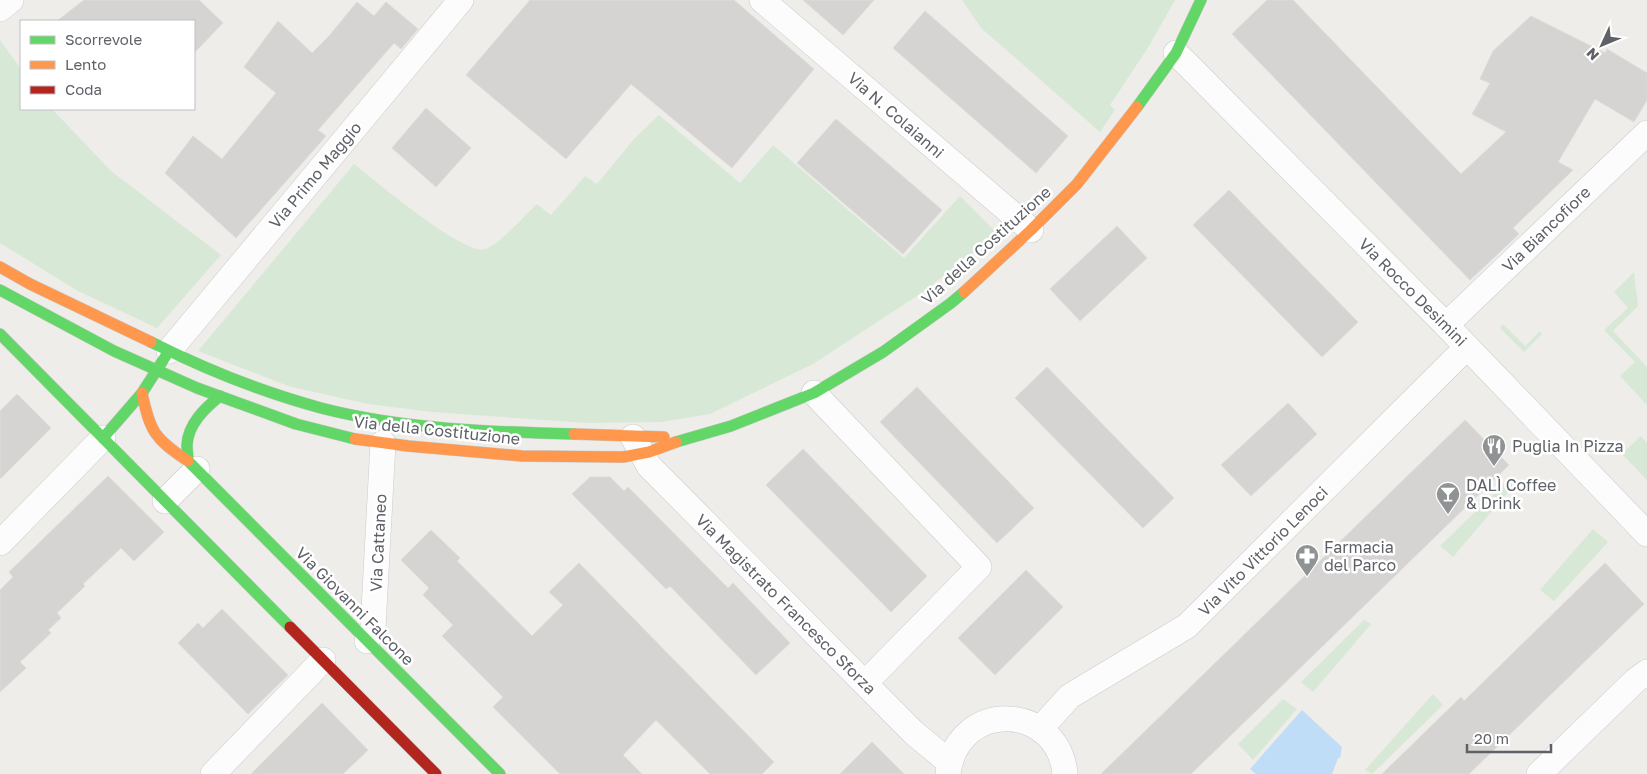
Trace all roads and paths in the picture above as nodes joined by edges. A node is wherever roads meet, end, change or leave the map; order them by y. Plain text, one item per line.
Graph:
1 (12, 0) edge
2 (461, 0) edge
3 (762, 0) edge
4 (1201, 0) edge
5 (0, 10) edge
6 (1176, 53) junction
7 (1647, 133) edge
8 (1030, 230) junction
9 (0, 267) edge
10 (0, 290) edge
11 (1446, 325) junction
12 (0, 334) edge
13 (1467, 347) junction
14 (163, 360) junction
15 (142, 393) junction
16 (814, 393) junction
17 (220, 396) junction
18 (688, 437) junction
19 (103, 438) junction
20 (383, 443) junction
21 (637, 445) junction
22 (193, 465) junction
23 (165, 501) junction
24 (1647, 534) edge
25 (0, 543) edge
26 (367, 641) junction
27 (324, 660) junction
28 (1647, 672) edge
29 (865, 683) junction
30 (1040, 729) junction
31 (948, 768) edge
32 (213, 774) edge
33 (436, 774) edge
34 (500, 774) edge
35 (1065, 774) edge
36 (1539, 774) edge

1 - 5 street
2 - 14 street, Via Primo Maggio
3 - 8 street, Via N. Colaianni
4 - 6 street, Via della Costituzione
6 - 8 street, Via della Costituzione
6 - 11 street, Via Rocco Desimini
7 - 11 street, Via Biancofiore
8 - 16 street, Via della Costituzione
9 - 14 street, Via della Costituzione
10 - 14 street, Via della Costituzione
11 - 13 street, Via Rocco Desimini
12 - 19 street
13 - 24 street, Via Rocco Desimini
13 - 30 street, Via Vito Vittorio Lenoci
14 - 15 street
14 - 17 street, Via della Costituzione
14 - 21 street, Via della Costituzione
15 - 19 street
15 - 22 street, Via Giovanni Falcone
16 - 18 street, Via della Costituzione
16 - 29 street
17 - 20 street, Via della Costituzione
17 - 22 street
18 - 21 street, Via della Costituzione
18 - 21 street, Via della Costituzione
19 - 23 street
19 - 25 street
20 - 21 street, Via della Costituzione
20 - 26 street, Via Cattaneo
21 - 29 street, Via Magistrato Francesco Sforza
22 - 23 street
22 - 26 street, Via Giovanni Falcone
23 - 27 street
26 - 34 street, Via Giovanni Falcone
27 - 32 street
27 - 33 street
28 - 36 street
29 - 31 street, Via Magistrato Francesco Sforza
30 - 31 street
30 - 35 street

